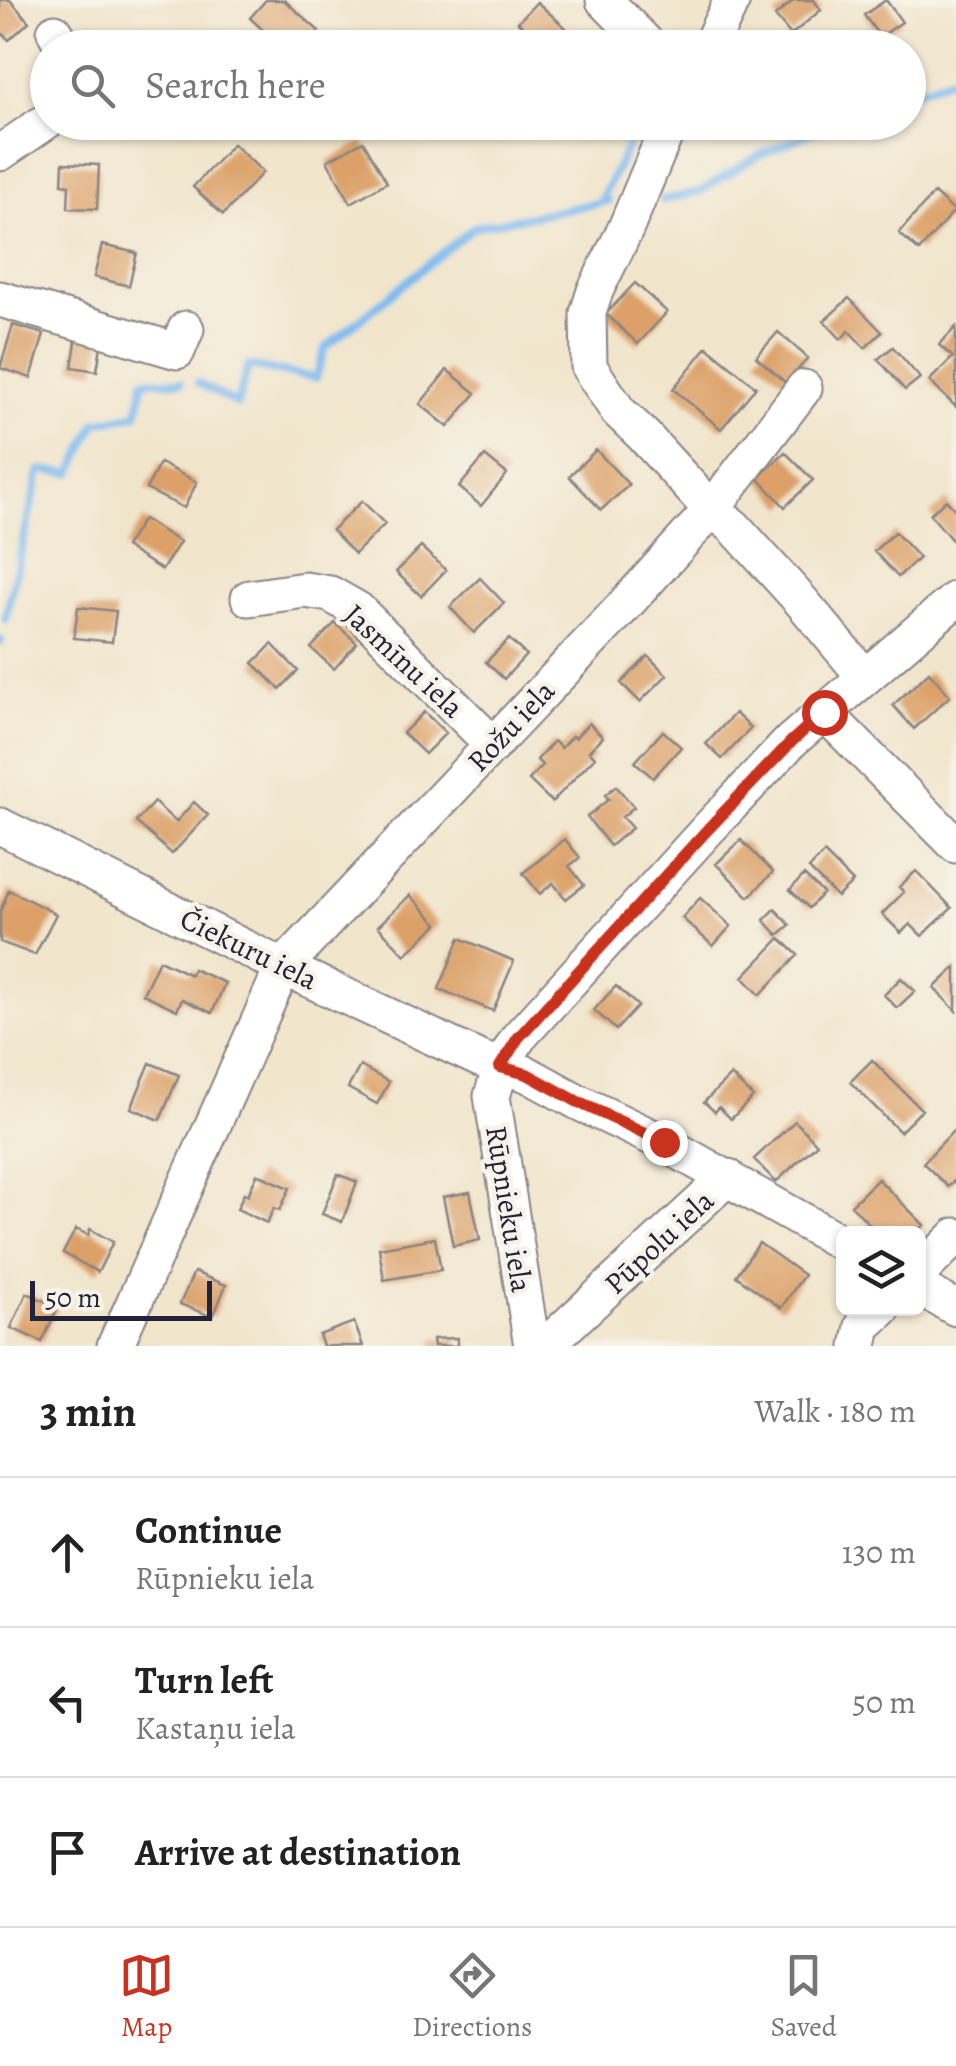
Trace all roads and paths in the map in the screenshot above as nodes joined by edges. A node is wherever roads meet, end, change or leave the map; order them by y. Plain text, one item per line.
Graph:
1 (604, 0) edge
2 (732, 0) edge
3 (633, 30) edge
4 (718, 30) edge
5 (30, 132) edge
6 (663, 140) edge
7 (0, 153) edge
8 (0, 299) edge
9 (186, 329) dead end
10 (804, 388) dead end
11 (712, 509) junction
12 (249, 598) dead end
13 (956, 599) edge
14 (865, 677) junction
15 (824, 712) junction
16 (493, 745) junction
17 (0, 826) edge
18 (956, 846) edge
19 (283, 967) junction
20 (500, 1067) junction
21 (728, 1177) junction
22 (956, 1236) edge
23 (836, 1239) edge
24 (926, 1266) edge
25 (926, 1291) edge
26 (956, 1308) edge
27 (875, 1316) edge
28 (115, 1346) edge
29 (532, 1346) edge
30 (545, 1346) edge
31 (859, 1346) edge

1 - 3 street
2 - 4 street
5 - 7 street
6 - 11 street
8 - 9 street
10 - 11 street, Rožu iela
11 - 14 street
11 - 16 street, Rožu iela
12 - 16 street, Jasmīnu iela
13 - 14 street, Rūpnieku iela
14 - 15 street, Rūpnieku iela
15 - 18 street
15 - 20 street, Rūpnieku iela
16 - 19 street, Rožu iela
17 - 19 street, Čiekuru iela
19 - 20 street, Čiekuru iela
19 - 28 street, Rožu iela
20 - 21 street, Čiekuru iela
20 - 29 street, Rūpnieku iela
21 - 23 street, Čiekuru iela
21 - 30 street, Pūpolu iela
22 - 24 street
25 - 26 street
27 - 31 street

